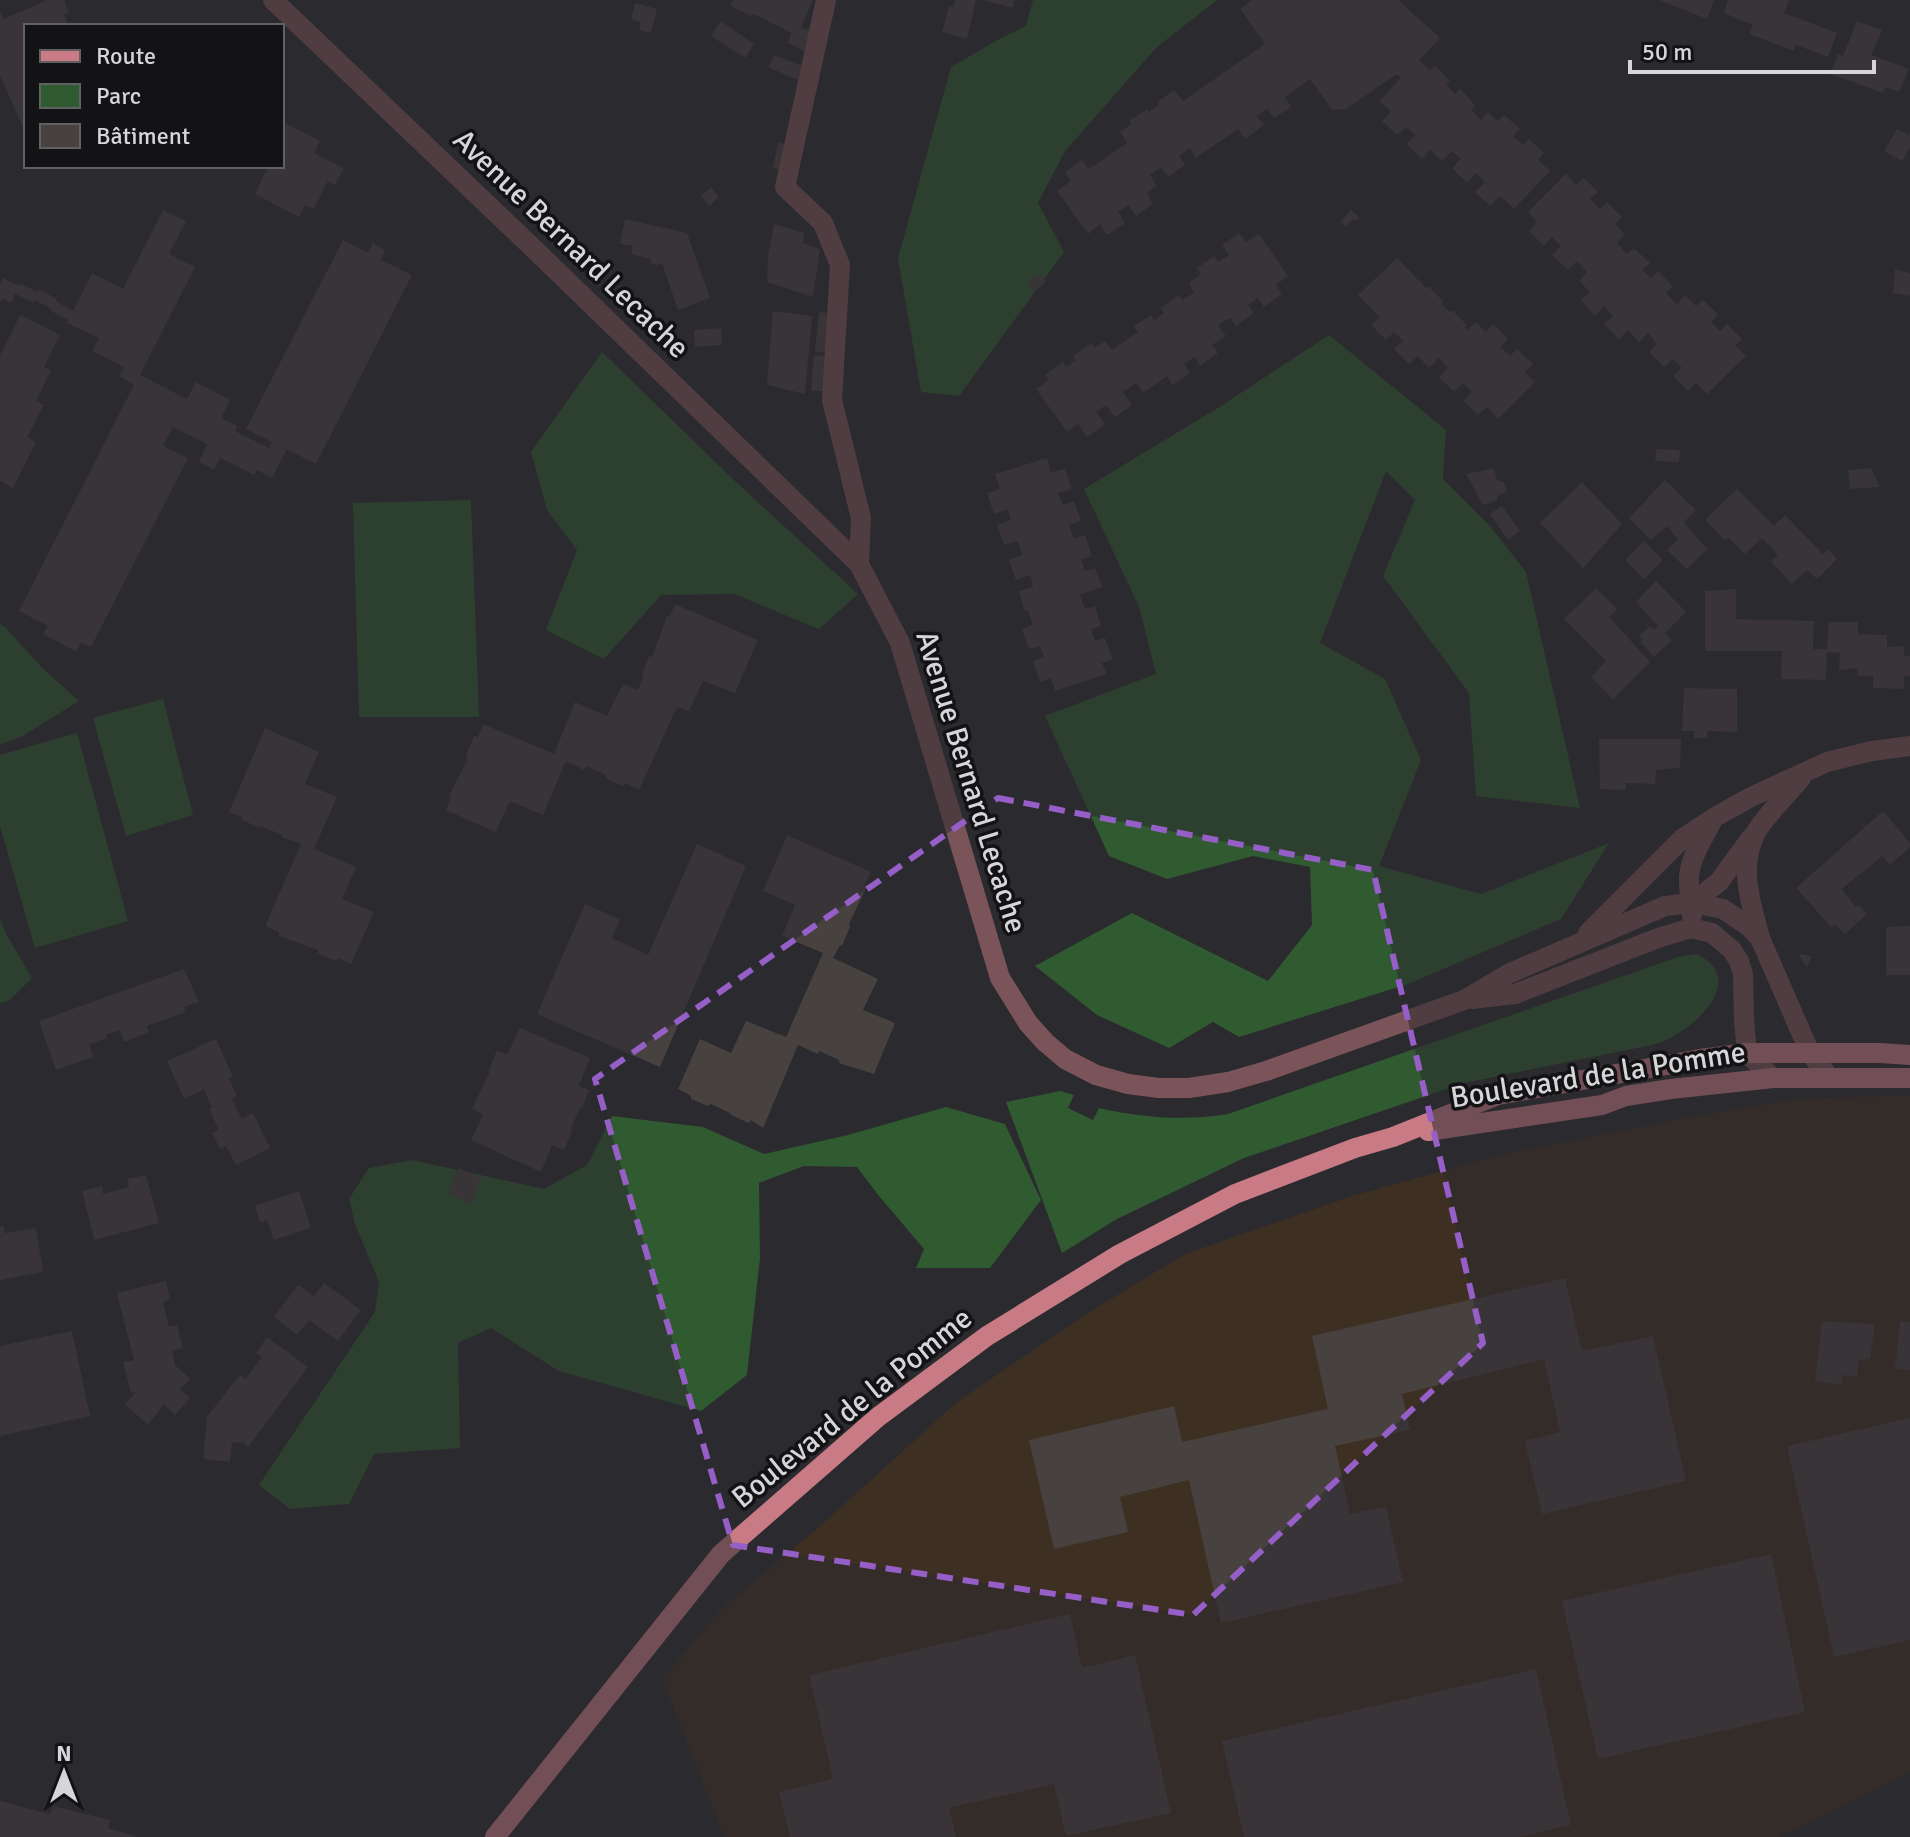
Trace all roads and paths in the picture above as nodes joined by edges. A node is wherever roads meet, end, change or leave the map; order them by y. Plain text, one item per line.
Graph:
1 (273, 0) edge
2 (826, 0) edge
3 (859, 564) junction
4 (1910, 746) edge
5 (1807, 772) junction
6 (1715, 817) junction
7 (1757, 830) junction
8 (1692, 903) junction
9 (1691, 928) junction
10 (1760, 938) junction
11 (1580, 942) junction
12 (1464, 1000) junction
13 (1747, 1053) junction
14 (1810, 1053) junction
15 (1910, 1055) edge
16 (1773, 1078) junction
17 (1830, 1078) junction
18 (1910, 1078) edge
19 (1393, 1137) junction
20 (495, 1837) edge

1 - 3 street, Avenue Bernard Lecache
2 - 3 street
3 - 12 street, Avenue Bernard Lecache
4 - 5 street
5 - 6 street
5 - 7 street
6 - 8 street
6 - 11 street
7 - 8 street
7 - 10 street
8 - 9 street
8 - 10 street, Avenue Bernard Lecache
8 - 11 street, Avenue Bernard Lecache
9 - 12 street, Avenue Bernard Lecache
9 - 13 street
10 - 14 street, Avenue Bernard Lecache
11 - 12 street, Avenue Bernard Lecache
13 - 14 main road, Boulevard de la Pomme
13 - 16 street
13 - 19 main road, Boulevard de la Pomme
14 - 15 main road, Boulevard de la Pomme
14 - 17 street, Avenue Bernard Lecache
16 - 17 main road, Boulevard de la Pomme
16 - 19 main road, Boulevard de la Pomme
17 - 18 main road, Boulevard de la Pomme
19 - 20 main road, Boulevard de la Pomme

